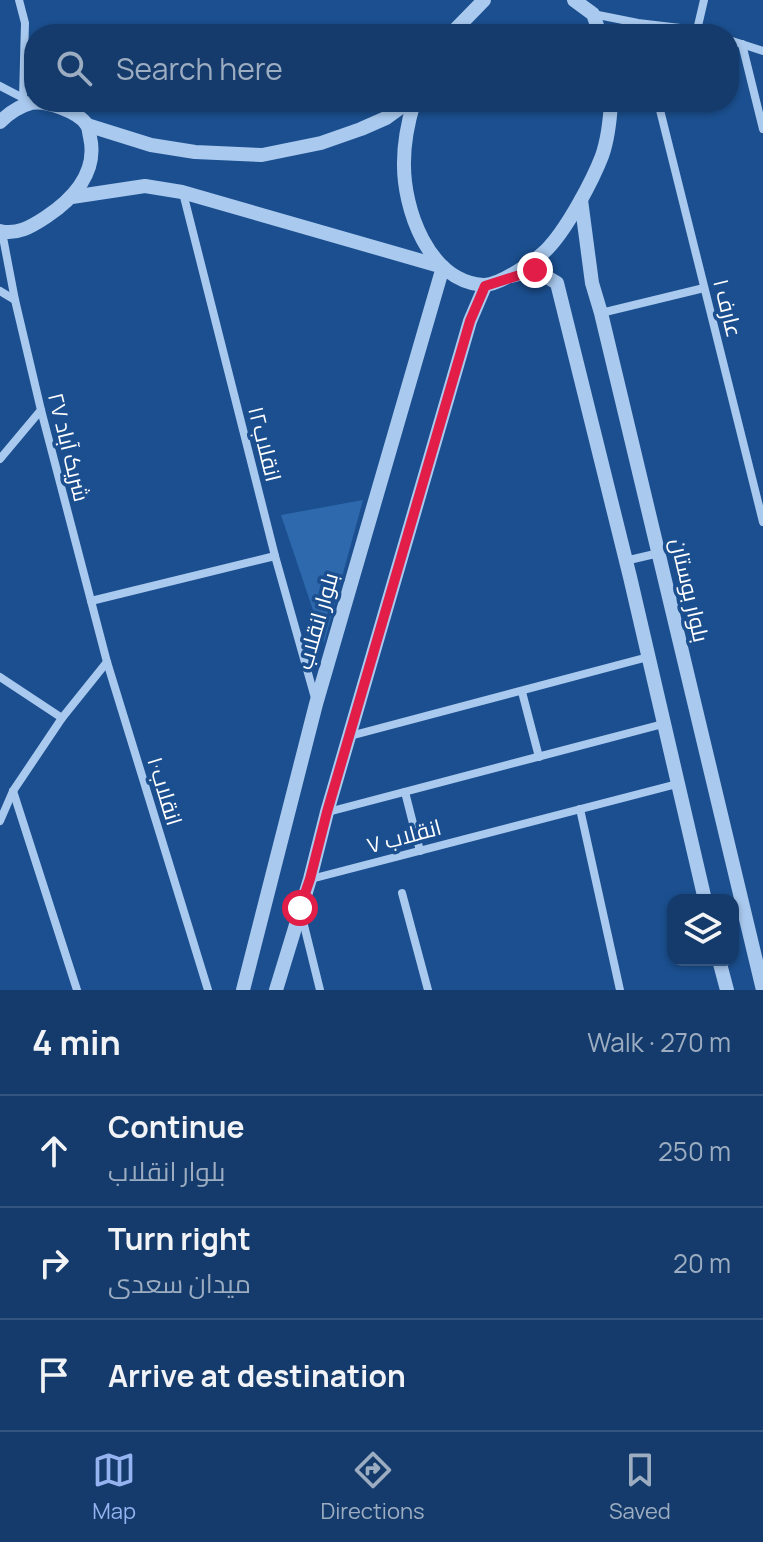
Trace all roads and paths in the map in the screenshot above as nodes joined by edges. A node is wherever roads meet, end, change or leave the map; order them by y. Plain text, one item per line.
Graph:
1 (19, 0) edge
2 (484, 0) edge
3 (574, 0) edge
4 (704, 0) edge
5 (592, 7) edge
6 (638, 23) joint
7 (25, 24) edge
8 (461, 24) edge
9 (646, 24) edge
10 (698, 24) edge
11 (739, 43) edge
12 (742, 44) junction
13 (763, 51) edge
14 (0, 86) edge
15 (24, 98) edge
16 (24, 103) edge
17 (73, 112) edge
18 (395, 112) edge
19 (409, 112) edge
20 (610, 112) edge
21 (660, 112) edge
22 (0, 122) edge
23 (87, 125) junction
24 (763, 129) edge
25 (182, 192) junction
26 (72, 197) junction
27 (581, 200) junction
28 (1, 233) edge
29 (443, 267) junction
30 (511, 276) junction
31 (485, 286) junction
32 (704, 288) junction
33 (0, 291) edge
34 (15, 300) junction
35 (601, 313) junction
36 (41, 410) junction
37 (0, 459) edge
38 (763, 474) edge
39 (752, 477) junction
40 (763, 522) edge
41 (659, 553) junction
42 (275, 556) junction
43 (625, 561) junction
44 (91, 601) junction
45 (648, 657) junction
46 (107, 662) junction
47 (0, 677) edge
48 (522, 692) junction
49 (316, 704) junction
50 (62, 718) junction
51 (663, 724) junction
52 (350, 736) junction
53 (539, 757) junction
54 (677, 784) junction
55 (13, 791) junction
56 (405, 792) junction
57 (580, 809) junction
58 (327, 812) junction
59 (0, 821) edge
60 (420, 851) junction
61 (310, 879) junction
62 (402, 893) dead end
63 (704, 894) edge
64 (300, 908) junction
65 (721, 966) edge
66 (77, 990) edge
67 (208, 990) edge
68 (243, 990) edge
69 (276, 990) edge
70 (320, 990) edge
71 (428, 990) edge
72 (620, 990) edge
73 (727, 990) edge
74 (763, 990) edge

1 - 7 street
2 - 8 street
3 - 5 street
4 - 10 street
5 - 6 street
6 - 9 street
11 - 12 street
12 - 13 street
12 - 24 street
14 - 15 street
16 - 22 street
17 - 23 street
18 - 23 street
19 - 29 street
20 - 27 street
21 - 32 street, عارف ۱
23 - 26 street
25 - 26 street
25 - 29 street
25 - 42 street, انقلاب۱۲
26 - 28 street
27 - 30 street
27 - 35 street, بلوار بوستان
28 - 34 street, شریک آباد ۲۷
29 - 31 street
29 - 49 street, بلوار انقلاب
30 - 31 street
30 - 43 street
31 - 52 street
32 - 35 street
32 - 39 street, عارف ۱
33 - 34 street
34 - 36 street, شریک آباد ۲۷
35 - 41 street, بلوار بوستان
36 - 37 street
36 - 44 street, شریک آباد ۲۷
38 - 39 street
39 - 40 street, عارف ۱
41 - 43 street
41 - 74 street, بلوار بوستان
42 - 44 street
42 - 49 street, انقلاب۱۲
43 - 45 street
44 - 46 street, انقلاب۱۰
45 - 48 street
45 - 51 street
46 - 50 street
46 - 67 street, انقلاب۱۰
47 - 50 street
48 - 52 street
48 - 53 street
49 - 68 street, بلوار انقلاب
50 - 55 street
51 - 53 street
51 - 54 street
52 - 58 street
53 - 56 street
54 - 57 street, انقلاب ۷
54 - 63 street
55 - 59 street
55 - 66 street
56 - 58 street
56 - 60 street
57 - 60 street, انقلاب ۷
57 - 72 street
58 - 61 street
60 - 61 street, انقلاب ۷
61 - 64 street
62 - 71 street
64 - 69 street
64 - 70 street
65 - 73 street

